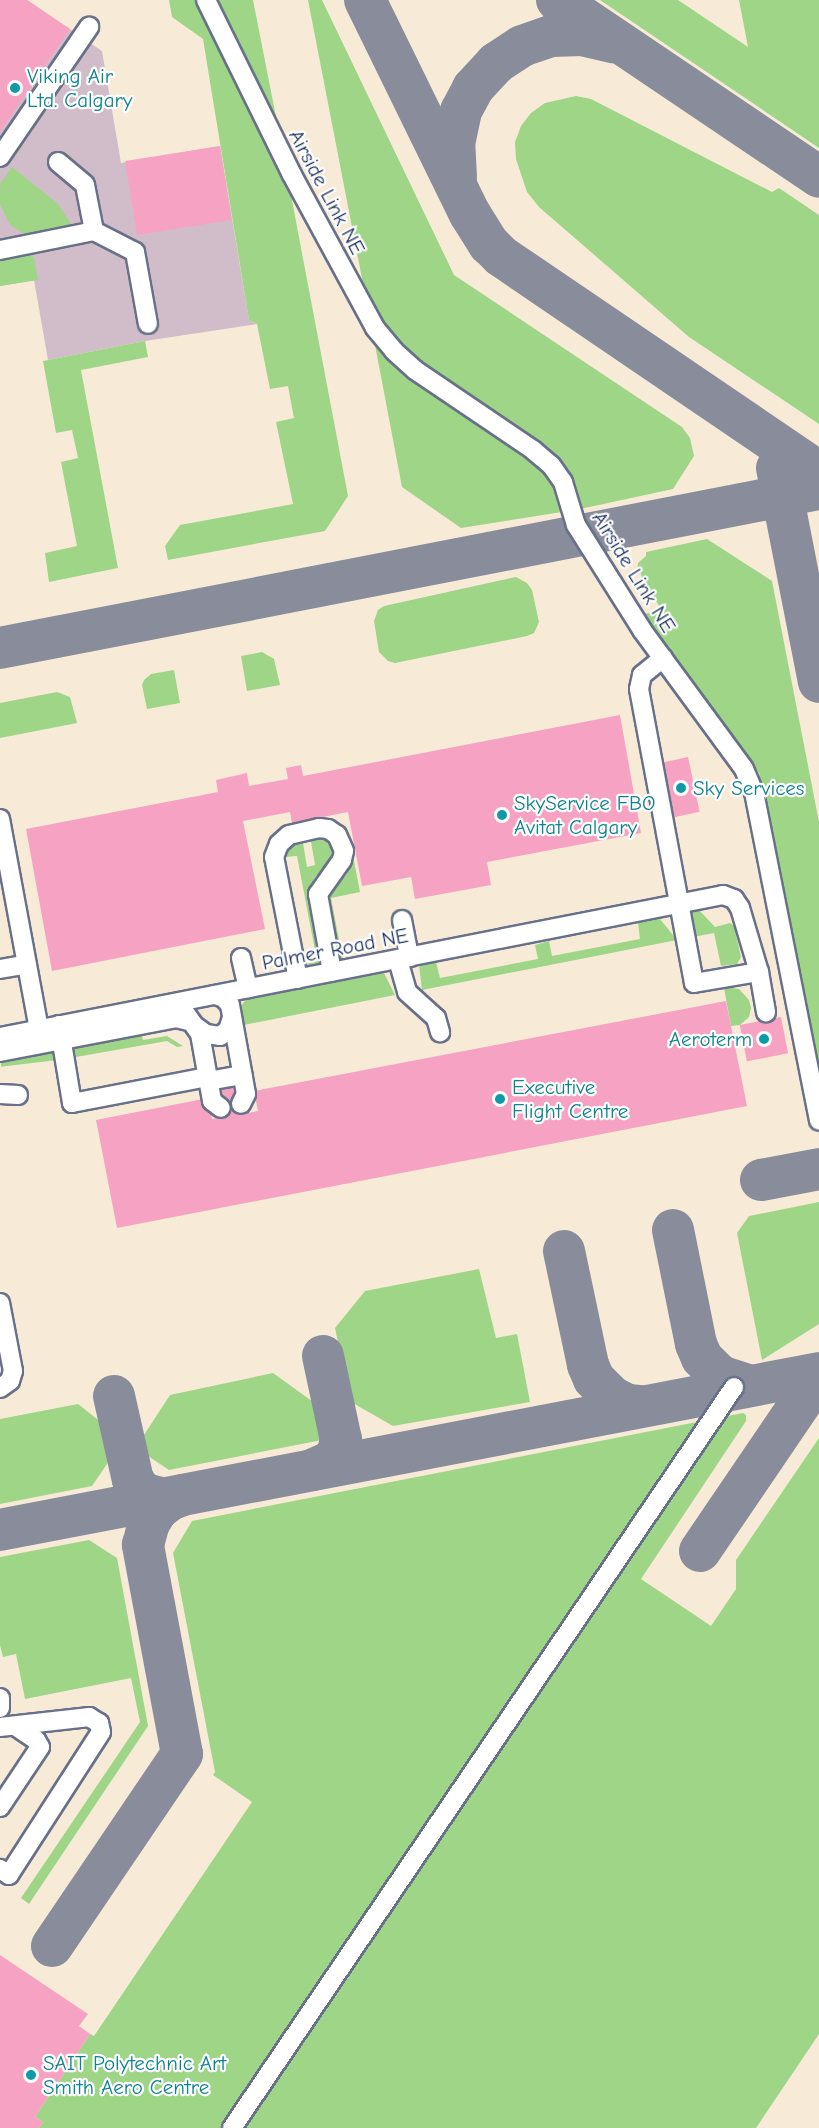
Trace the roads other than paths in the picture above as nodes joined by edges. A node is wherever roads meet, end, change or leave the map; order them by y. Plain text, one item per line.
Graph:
1 (206, 0) edge
2 (89, 27) dead end
3 (0, 157) edge
4 (58, 162) dead end
5 (94, 231) junction
6 (0, 250) edge
7 (148, 324) dead end
8 (663, 658) junction
9 (0, 819) edge
10 (679, 903) junction
11 (402, 920) dead end
12 (241, 958) dead end
13 (403, 958) junction
14 (27, 964) junction
15 (0, 969) edge
16 (332, 972) junction
17 (759, 972) junction
18 (298, 979) junction
19 (248, 988) junction
20 (215, 995) junction
21 (165, 1005) junction
22 (766, 1012) dead end
23 (232, 1018) junction
24 (194, 1024) junction
25 (39, 1030) junction
26 (440, 1032) dead end
27 (61, 1033) junction
28 (0, 1037) edge
29 (0, 1052) edge
30 (242, 1075) junction
31 (208, 1079) junction
32 (241, 1104) dead end
33 (221, 1108) dead end
34 (819, 1121) edge
35 (0, 1303) edge
36 (734, 1387) dead end
37 (0, 1388) edge
38 (0, 1698) edge
39 (0, 1708) edge
40 (8, 1726) edge
41 (0, 1807) edge
42 (0, 1869) edge
43 (232, 2128) edge

1 - 8 street, Airside Link NE
2 - 3 street
4 - 5 street
5 - 6 street
5 - 7 street
8 - 10 street
8 - 34 street, Airside Link NE
9 - 14 street
10 - 13 street, Palmer Road NE
10 - 17 street, Palmer Road NE
10 - 17 street
11 - 13 street
12 - 19 street
13 - 16 street, Palmer Road NE
13 - 26 street
14 - 15 street
14 - 25 street
16 - 18 street, Palmer Road NE
16 - 18 street
17 - 22 street
18 - 19 street, Palmer Road NE
19 - 20 street, Palmer Road NE
20 - 21 street, Palmer Road NE
20 - 23 street
21 - 24 street
21 - 27 street, Palmer Road NE
23 - 24 street
23 - 30 street
24 - 27 street
24 - 31 street
25 - 27 street, Palmer Road NE
25 - 28 street, Palmer Road NE
27 - 29 street
27 - 31 street
30 - 31 street
30 - 32 street
31 - 33 street
35 - 37 street
36 - 43 street
38 - 39 street
40 - 41 street
40 - 42 street

